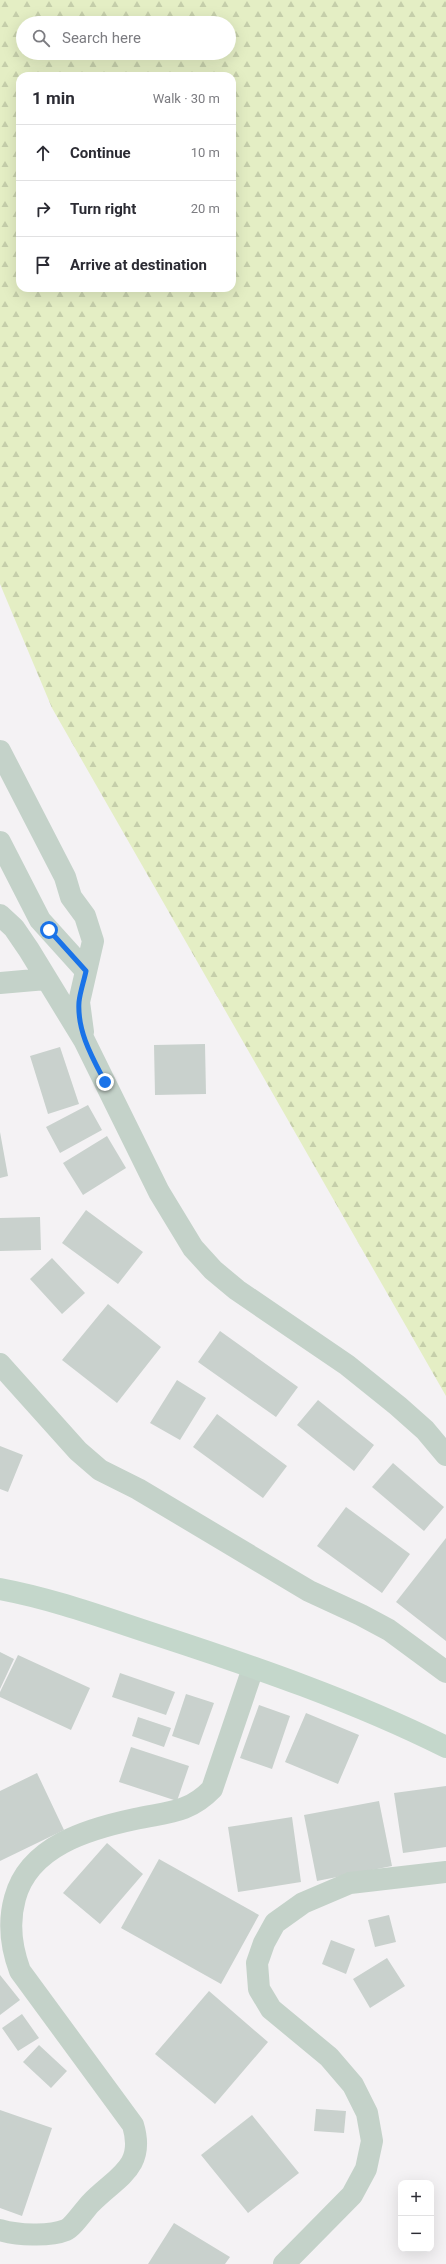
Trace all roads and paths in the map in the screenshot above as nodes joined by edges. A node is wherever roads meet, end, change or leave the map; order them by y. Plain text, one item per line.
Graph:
1 (0, 751) edge
2 (0, 842) edge
3 (0, 915) edge
4 (86, 971) junction
5 (46, 979) junction
6 (0, 983) edge
7 (84, 1040) junction
8 (0, 1364) edge
9 (446, 1455) edge
10 (0, 1589) edge
11 (253, 1668) junction
12 (446, 1672) edge
13 (446, 1747) edge
14 (446, 1872) edge
15 (0, 2230) edge
16 (284, 2264) edge

1 - 4 street
2 - 4 street
3 - 5 street
4 - 7 street
5 - 6 street
5 - 7 street
7 - 9 street
8 - 12 street
10 - 11 street
11 - 13 street
11 - 15 street
14 - 16 street

